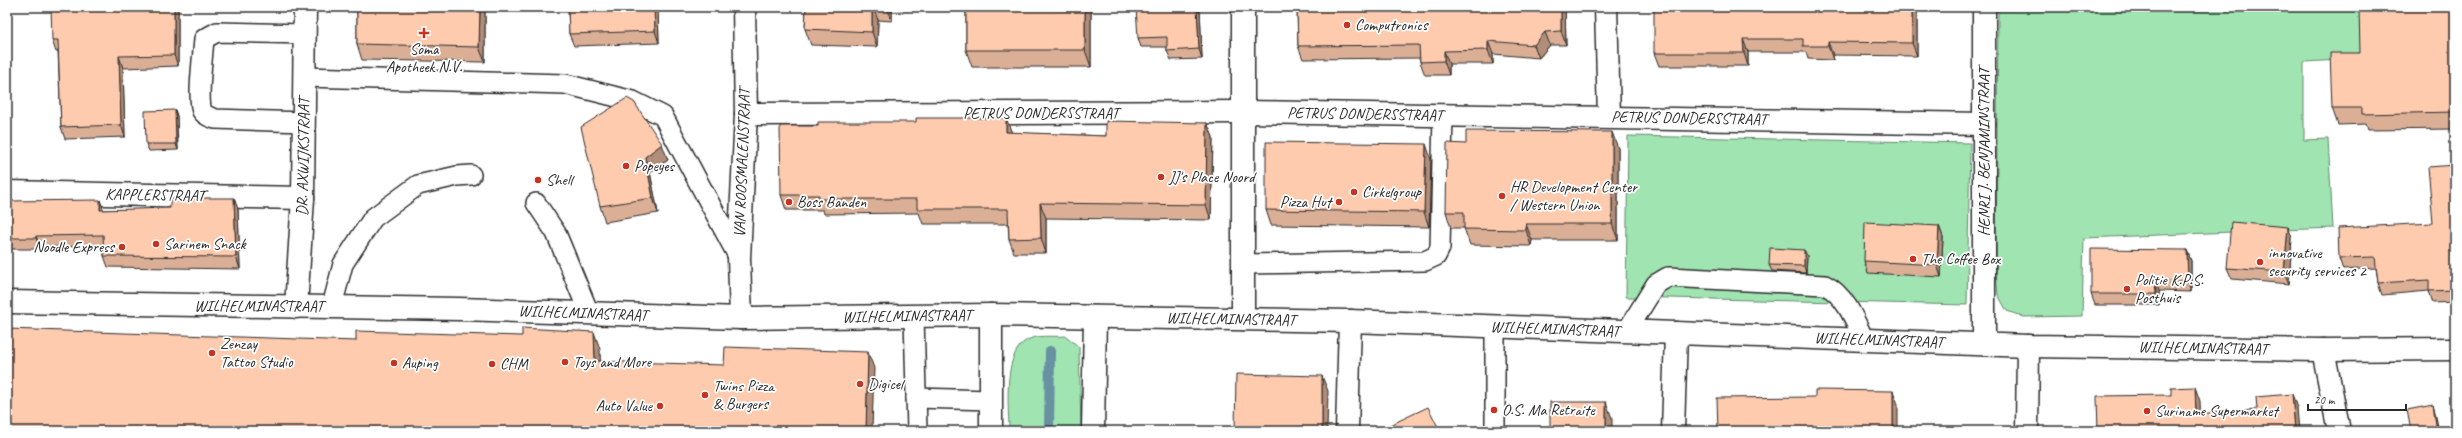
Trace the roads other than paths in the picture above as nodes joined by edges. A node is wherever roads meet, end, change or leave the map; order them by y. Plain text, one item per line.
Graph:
1 (305, 7) edge
2 (744, 7) edge
3 (1243, 7) edge
4 (1606, 7) edge
5 (1984, 7) edge
6 (305, 34) junction
7 (304, 77) junction
8 (1244, 112) junction
9 (746, 114) junction
10 (1443, 115) junction
11 (1608, 116) junction
12 (304, 122) junction
13 (1984, 124) junction
14 (471, 175) dead end
15 (7, 192) edge
16 (303, 198) junction
17 (536, 203) dead end
18 (739, 258) junction
19 (1243, 264) junction
20 (7, 302) edge
21 (332, 306) junction
22 (296, 307) junction
23 (588, 313) junction
24 (991, 315) junction
25 (914, 316) junction
26 (1095, 317) junction
27 (741, 318) junction
28 (1243, 319) junction
29 (1350, 321) junction
30 (1495, 327) junction
31 (1627, 331) junction
32 (1676, 333) junction
33 (1864, 340) junction
34 (1984, 344) junction
35 (2028, 346) junction
36 (2455, 349) edge
37 (2322, 350) junction
38 (916, 398) junction
39 (991, 400) junction
40 (917, 431) edge
41 (991, 431) edge
42 (1093, 431) edge
43 (1347, 431) edge
44 (1495, 431) edge
45 (1673, 431) edge
46 (2027, 431) edge
47 (2338, 431) edge

1 - 6 street, DR. AXWIJKSTRAAT
2 - 9 street, VAN ROOSMALENSTRAAT
3 - 8 street
4 - 11 street
5 - 13 street, HENRI J. BENJAMINSTRAAT
6 - 7 street, DR. AXWIJKSTRAAT
6 - 12 lane
7 - 12 street, DR. AXWIJKSTRAAT
7 - 18 lane
8 - 9 street, PETRUS DONDERSSTRAAT
8 - 10 street, PETRUS DONDERSSTRAAT
8 - 19 street
9 - 18 street, VAN ROOSMALENSTRAAT
10 - 11 street, PETRUS DONDERSSTRAAT
10 - 19 lane
11 - 13 street, PETRUS DONDERSSTRAAT
12 - 16 street, DR. AXWIJKSTRAAT
13 - 34 street, HENRI J. BENJAMINSTRAAT
14 - 21 lane
15 - 16 street, KAPPLERSTRAAT
16 - 22 street, DR. AXWIJKSTRAAT
17 - 23 lane
18 - 27 street, VAN ROOSMALENSTRAAT
19 - 28 street
20 - 22 street, WILHELMINASTRAAT
21 - 22 street, WILHELMINASTRAAT
21 - 23 street, WILHELMINASTRAAT
23 - 27 street, WILHELMINASTRAAT
24 - 25 street, WILHELMINASTRAAT
24 - 26 street, WILHELMINASTRAAT
24 - 39 street
25 - 27 street, WILHELMINASTRAAT
25 - 38 lane
26 - 28 street, WILHELMINASTRAAT
26 - 42 street
28 - 29 street, WILHELMINASTRAAT
29 - 30 street, WILHELMINASTRAAT
29 - 43 street
30 - 31 street, WILHELMINASTRAAT
30 - 44 lane
31 - 32 street, WILHELMINASTRAAT
31 - 33 lane
32 - 33 street, WILHELMINASTRAAT
32 - 45 street
33 - 34 street, WILHELMINASTRAAT
34 - 35 street, WILHELMINASTRAAT
35 - 37 street, WILHELMINASTRAAT
35 - 46 street
36 - 37 street, WILHELMINASTRAAT
37 - 47 street
38 - 39 lane
38 - 40 lane
39 - 41 street

